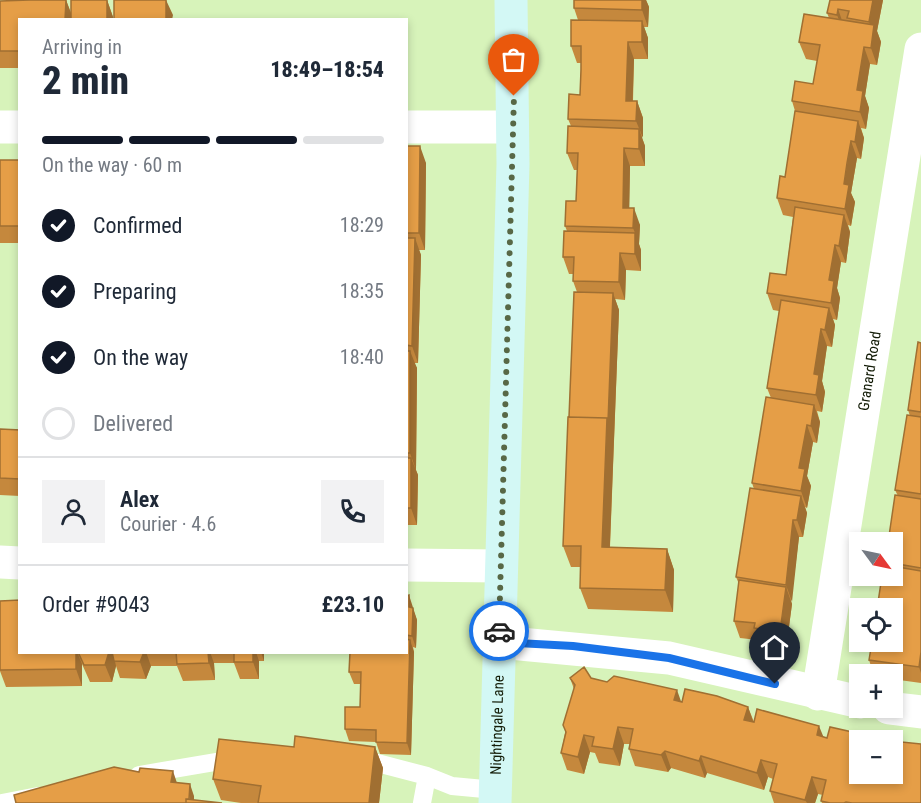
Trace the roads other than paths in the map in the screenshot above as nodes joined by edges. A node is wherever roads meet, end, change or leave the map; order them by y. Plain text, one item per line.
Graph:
1 (512, 0) edge
2 (921, 49) edge
3 (0, 127) edge
4 (18, 127) edge
5 (408, 127) edge
6 (512, 127) junction
7 (0, 562) edge
8 (18, 562) edge
9 (408, 565) edge
10 (500, 566) junction
11 (499, 642) junction
12 (818, 694) junction
13 (849, 700) edge
14 (903, 710) edge
15 (921, 712) edge
16 (337, 754) edge
17 (252, 757) edge
18 (427, 776) junction
19 (118, 779) edge
20 (53, 793) edge
21 (495, 796) edge
22 (2, 803) edge
23 (422, 803) edge

1 - 6 main road, Nightingale Lane
2 - 12 street, Granard Road
3 - 4 street
5 - 6 street
6 - 10 main road, Nightingale Lane
7 - 8 street
9 - 10 street
10 - 11 main road, Nightingale Lane
11 - 12 street
11 - 21 main road, Nightingale Lane
12 - 13 street
14 - 15 street
16 - 18 lane
17 - 19 lane
18 - 21 lane
18 - 23 lane
20 - 22 lane

